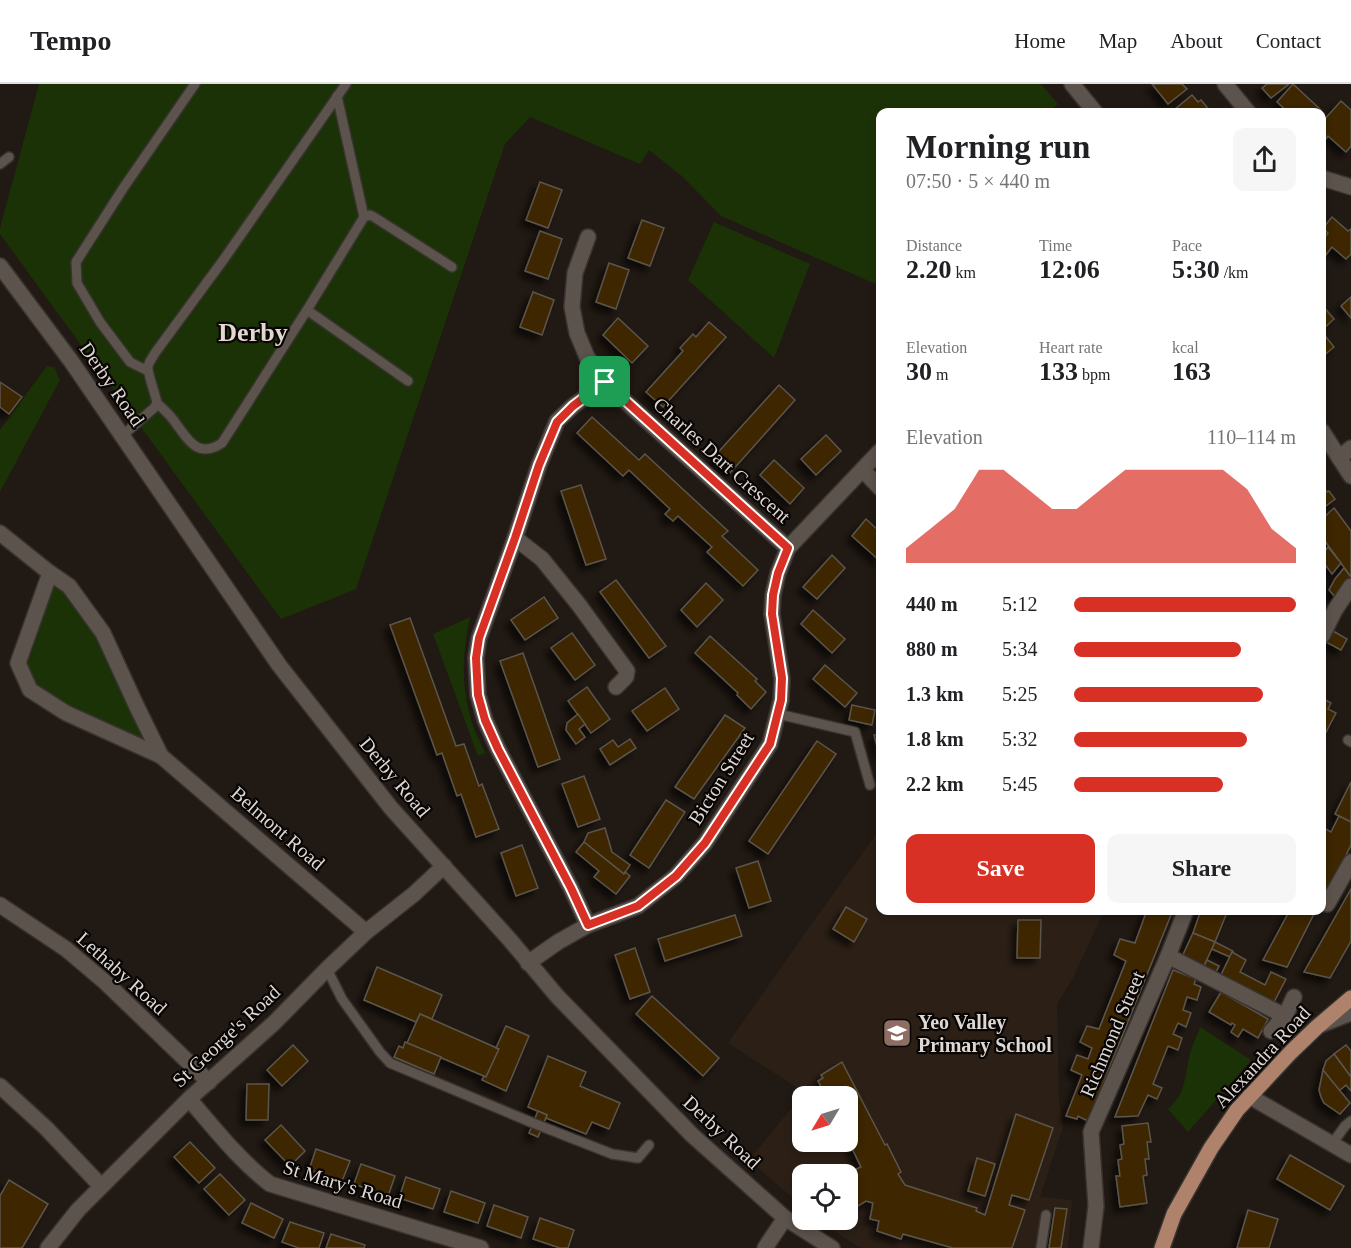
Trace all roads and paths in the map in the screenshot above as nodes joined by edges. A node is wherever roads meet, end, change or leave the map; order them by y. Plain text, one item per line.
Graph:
1 (195, 84) edge
2 (346, 84) edge
3 (1072, 84) edge
4 (1225, 84) edge
5 (338, 96) junction
6 (1092, 108) edge
7 (1245, 108) edge
8 (9, 157) dead end
9 (0, 164) edge
10 (1326, 179) edge
11 (1351, 187) edge
12 (364, 217) junction
13 (588, 237) dead end
14 (0, 266) edge
15 (452, 267) dead end
16 (307, 310) junction
17 (148, 371) junction
18 (408, 381) dead end
19 (605, 382) junction
20 (157, 404) junction
21 (1326, 434) edge
22 (123, 435) junction
23 (1347, 454) edge
24 (876, 455) edge
25 (863, 470) junction
26 (1351, 476) edge
27 (876, 484) edge
28 (0, 533) edge
29 (515, 538) junction
30 (788, 548) junction
31 (50, 573) junction
32 (1351, 586) edge
33 (1326, 628) edge
34 (616, 687) dead end
35 (778, 714) junction
36 (161, 756) junction
37 (870, 785) dead end
38 (1351, 861) edge
39 (444, 866) junction
40 (1326, 904) edge
41 (0, 905) edge
42 (1184, 915) edge
43 (588, 925) junction
44 (366, 932) junction
45 (1168, 956) junction
46 (528, 963) junction
47 (327, 969) junction
48 (1294, 997) dead end
49 (1351, 998) edge
50 (1351, 1013) edge
51 (1285, 1016) junction
52 (1317, 1027) junction
53 (1271, 1031) dead end
54 (209, 1082) junction
55 (0, 1086) edge
56 (1249, 1096) junction
57 (189, 1099) junction
58 (1351, 1121) edge
59 (1332, 1144) junction
60 (649, 1145) dead end
61 (1351, 1155) edge
62 (102, 1186) junction
63 (1046, 1215) dead end
64 (785, 1218) junction
65 (48, 1248) edge
66 (481, 1248) edge
67 (765, 1248) edge
68 (832, 1248) edge
69 (1041, 1248) edge
70 (1091, 1248) edge
71 (1162, 1248) edge

1 - 17 lane
2 - 5 lane
3 - 6 street
4 - 7 street
5 - 12 lane
5 - 17 lane
8 - 9 lane
10 - 11 street
12 - 15 lane
12 - 16 lane
13 - 19 street, Charles Dart Crescent
14 - 22 street, Derby Road
16 - 18 lane
16 - 20 lane
17 - 20 lane
19 - 29 street
19 - 30 street, Charles Dart Crescent
20 - 22 lane
21 - 23 street
22 - 39 street, Derby Road
23 - 26 street
24 - 25 street, Bicton Street
25 - 27 street
25 - 30 street, Bicton Street
28 - 31 street, Belmont Road
29 - 34 street
29 - 43 street
30 - 35 street, Bicton Street
31 - 36 street, Belmont Road
31 - 36 street, Belmont Road
32 - 33 street
35 - 37 lane
35 - 43 street, Bicton Street
36 - 44 street, Belmont Road
38 - 40 street
39 - 44 street, St George's Road
39 - 46 street, Derby Road
41 - 54 street, Lethaby Road
42 - 45 street, Richmond Street
43 - 46 street, Bicton Street
44 - 47 street, St George's Road
45 - 51 street
45 - 70 street, Richmond Street
46 - 64 street, Derby Road
47 - 54 street, St George's Road
47 - 60 lane
48 - 51 street
49 - 52 main road, Alexandra Road
50 - 52 street
51 - 53 street
52 - 56 main road, Alexandra Road
54 - 57 street, St George's Road
55 - 62 street
56 - 59 street
56 - 71 main road, Alexandra Road
57 - 62 street, St George's Road
57 - 66 street, St Mary's Road
58 - 59 lane
59 - 61 street
62 - 65 street, St George's Road
63 - 69 lane
64 - 67 street
64 - 68 street, Derby Road

